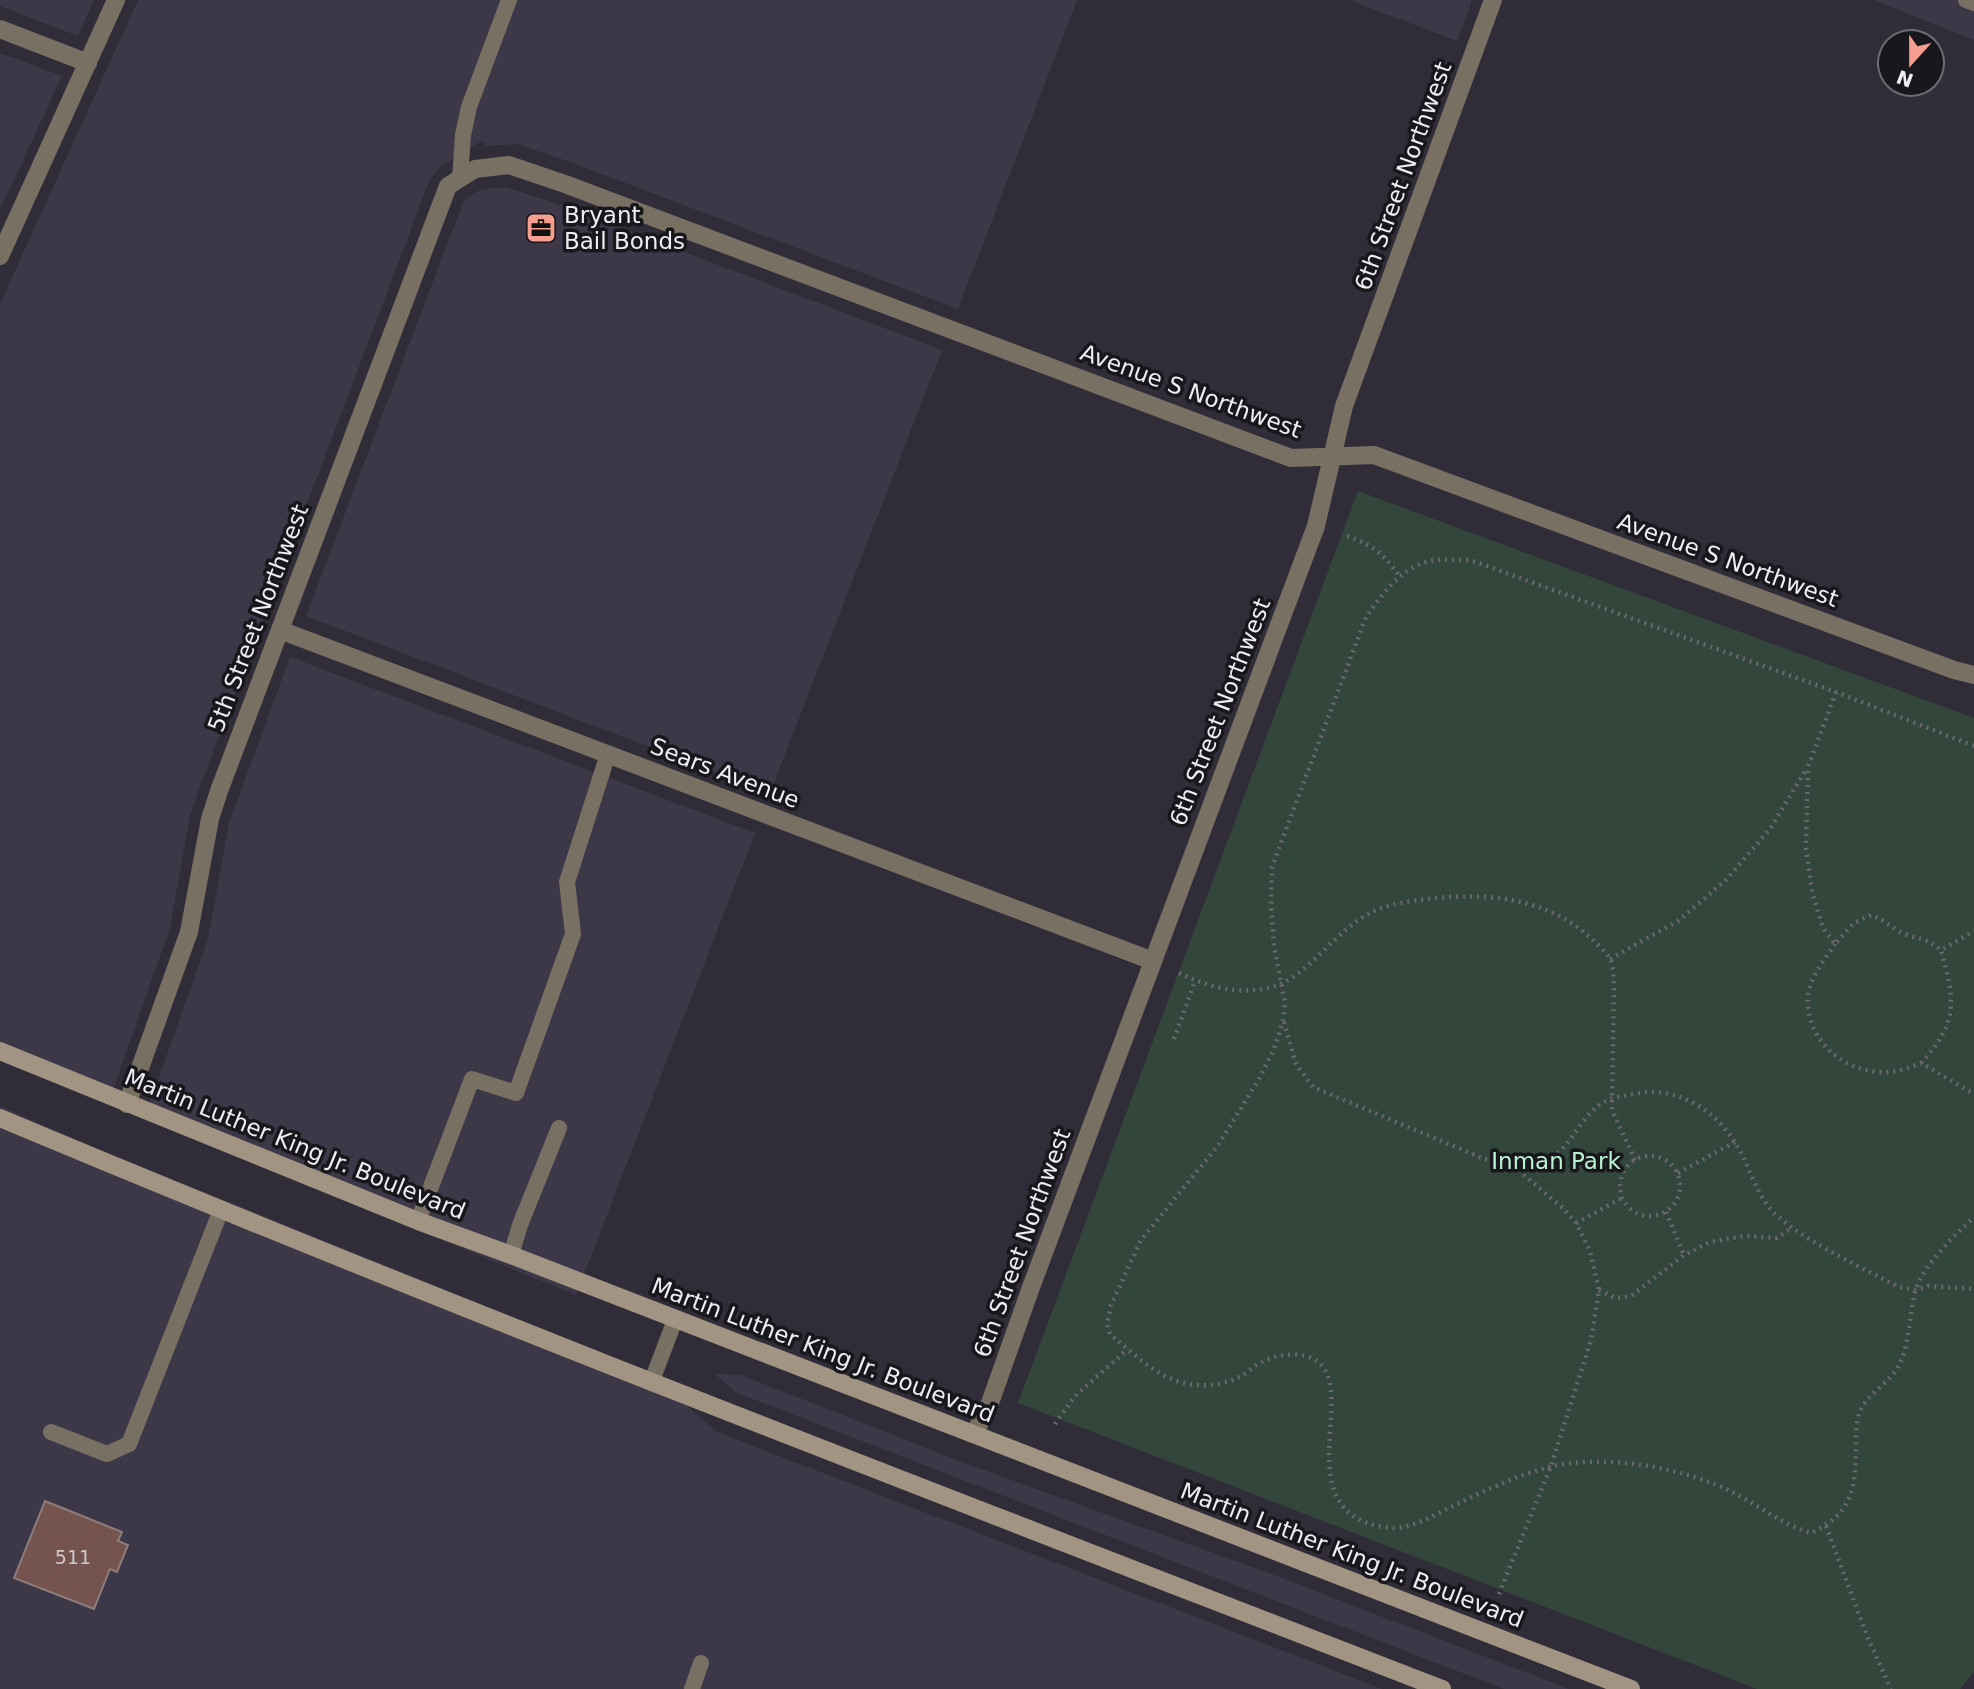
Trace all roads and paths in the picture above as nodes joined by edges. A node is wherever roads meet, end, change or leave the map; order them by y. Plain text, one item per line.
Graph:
1 (116, 0) edge
2 (509, 0) edge
3 (1493, 0) edge
4 (1966, 0) edge
5 (1974, 3) edge
6 (0, 29) edge
7 (88, 63) junction
8 (467, 174) junction
9 (0, 256) edge
10 (1332, 457) junction
11 (1347, 536) dead end
12 (1400, 577) junction
13 (280, 630) junction
14 (1974, 675) edge
15 (1836, 692) junction
16 (1974, 746) edge
17 (608, 754) junction
18 (1808, 767) junction
19 (1974, 931) edge
20 (1835, 944) junction
21 (1941, 950) junction
22 (1610, 960) junction
23 (1153, 961) junction
24 (1195, 981) junction
25 (1282, 982) junction
26 (1283, 1021) junction
27 (1174, 1039) dead end
28 (0, 1051) edge
29 (1922, 1063) junction
30 (1974, 1094) edge
31 (1612, 1098) junction
32 (127, 1104) junction
33 (0, 1118) edge
34 (559, 1128) dead end
35 (1735, 1142) junction
36 (1635, 1160) junction
37 (1511, 1165) junction
38 (1678, 1173) junction
39 (1622, 1198) junction
40 (221, 1210) junction
41 (1666, 1212) junction
42 (1974, 1217) edge
43 (418, 1221) junction
44 (1576, 1223) junction
45 (1792, 1228) junction
46 (511, 1255) junction
47 (1684, 1255) junction
48 (1974, 1289) edge
49 (1599, 1290) junction
50 (1916, 1290) junction
51 (675, 1320) junction
52 (1128, 1349) junction
53 (651, 1383) junction
54 (1055, 1424) dead end
55 (51, 1432) dead end
56 (974, 1434) junction
57 (1551, 1466) junction
58 (1826, 1526) junction
59 (1499, 1594) dead end
60 (702, 1663) dead end
61 (692, 1689) edge
62 (1442, 1689) edge
63 (1631, 1689) edge
64 (1891, 1689) edge

1 - 7 street
2 - 8 lane
3 - 10 street, 6th Street Northwest
4 - 5 lane
6 - 7 street
7 - 9 street
8 - 10 street, Avenue S Northwest
8 - 13 street, 5th Street Northwest
10 - 14 street, Avenue S Northwest
10 - 23 street, 6th Street Northwest
11 - 12 path
12 - 15 path
12 - 25 path
13 - 17 street, Sears Avenue
13 - 32 street, 5th Street Northwest
15 - 16 path
15 - 18 path
17 - 23 street, Sears Avenue
17 - 43 lane
18 - 20 path
18 - 22 path
19 - 21 path
20 - 21 path
20 - 29 path
21 - 29 path
22 - 25 path
22 - 31 path
23 - 24 path
23 - 56 street, 6th Street Northwest
24 - 25 path
24 - 27 path
25 - 26 path
26 - 37 path
26 - 52 path
28 - 32 main road, Martin Luther King Jr. Boulevard
29 - 30 path
31 - 35 path
31 - 36 path
31 - 37 path
32 - 43 main road, Martin Luther King Jr. Boulevard
33 - 40 main road
34 - 46 lane
35 - 38 path
35 - 45 path
36 - 38 path
36 - 39 path
37 - 44 path
38 - 41 path
39 - 41 path
39 - 44 path
40 - 53 main road
40 - 55 lane
41 - 47 path
42 - 50 path
43 - 46 main road, Martin Luther King Jr. Boulevard
44 - 49 path
45 - 47 path
45 - 50 path
46 - 51 main road, Martin Luther King Jr. Boulevard
47 - 49 path
48 - 50 path
49 - 57 path
50 - 58 path
51 - 53 lane
51 - 56 main road, Martin Luther King Jr. Boulevard
52 - 54 path
52 - 57 path
53 - 62 main road
56 - 63 main road, Martin Luther King Jr. Boulevard
57 - 58 path
57 - 59 path
58 - 64 path
60 - 61 lane

